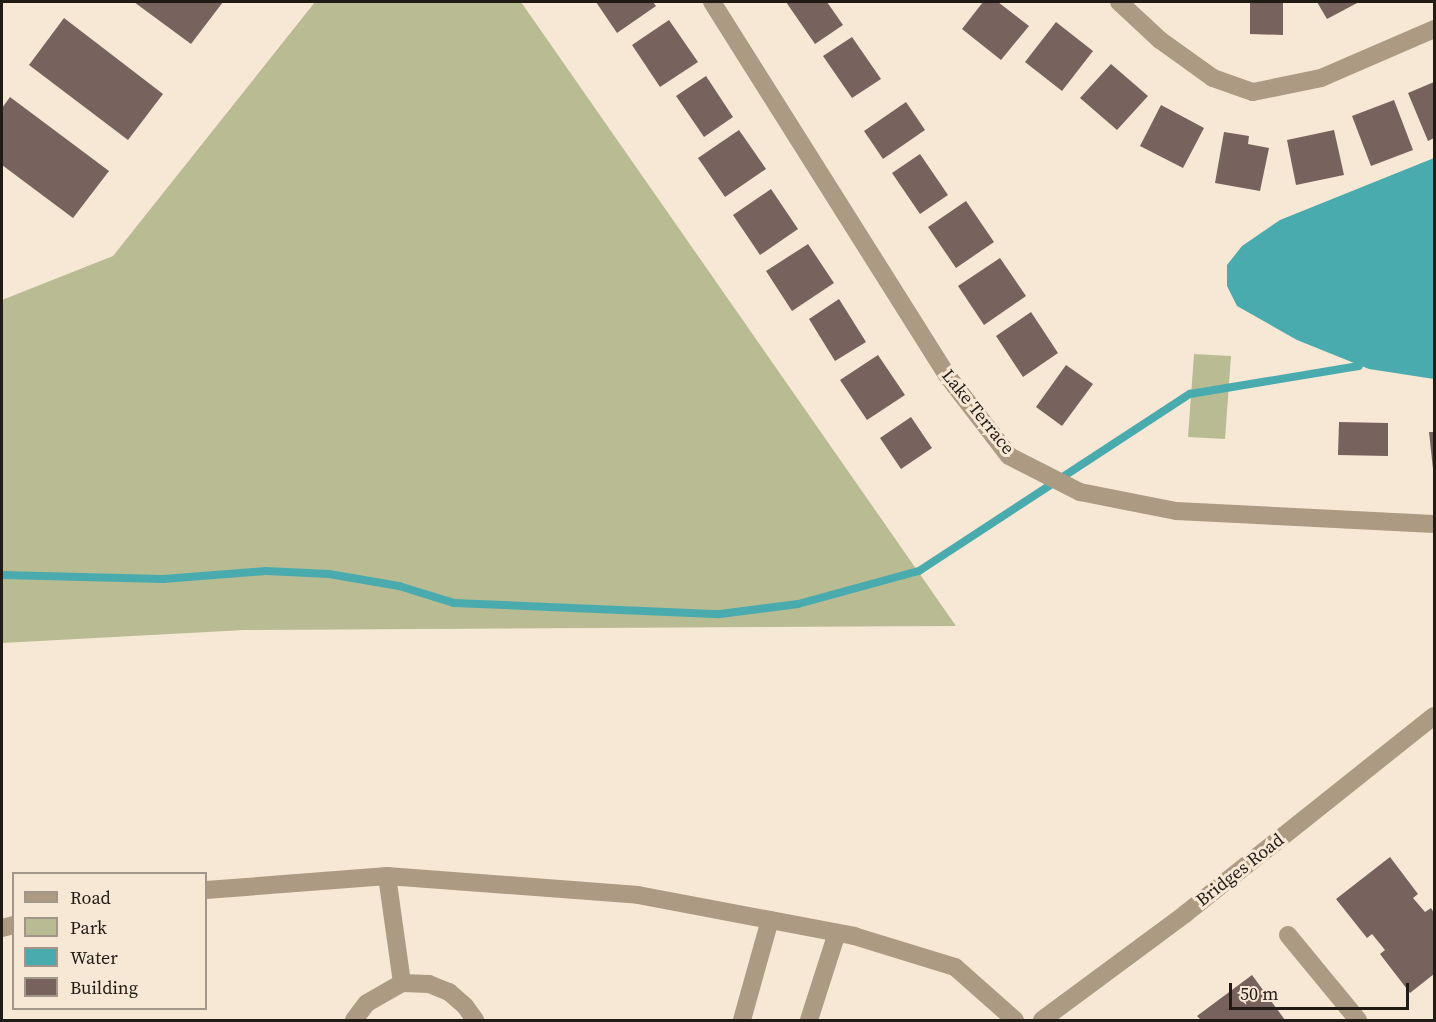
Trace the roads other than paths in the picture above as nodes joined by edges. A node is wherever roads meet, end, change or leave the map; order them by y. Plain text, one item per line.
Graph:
1 (712, 2) edge
2 (1119, 2) edge
3 (1434, 29) edge
4 (1434, 524) edge
5 (1434, 716) edge
6 (387, 876) junction
7 (207, 890) edge
8 (770, 920) junction
9 (837, 933) junction
10 (1288, 935) dead end
11 (402, 983) junction
12 (354, 1020) edge
13 (475, 1020) edge
14 (742, 1020) edge
15 (809, 1020) edge
16 (1015, 1020) edge
17 (1042, 1020) edge
18 (1358, 1020) edge

1 - 4 street, Lake Terrace
2 - 3 street
5 - 17 street, Bridges Road
6 - 7 street
6 - 8 street
6 - 11 street
8 - 9 street
8 - 14 street
9 - 15 street
9 - 16 street
10 - 18 street
11 - 12 street
11 - 13 street

